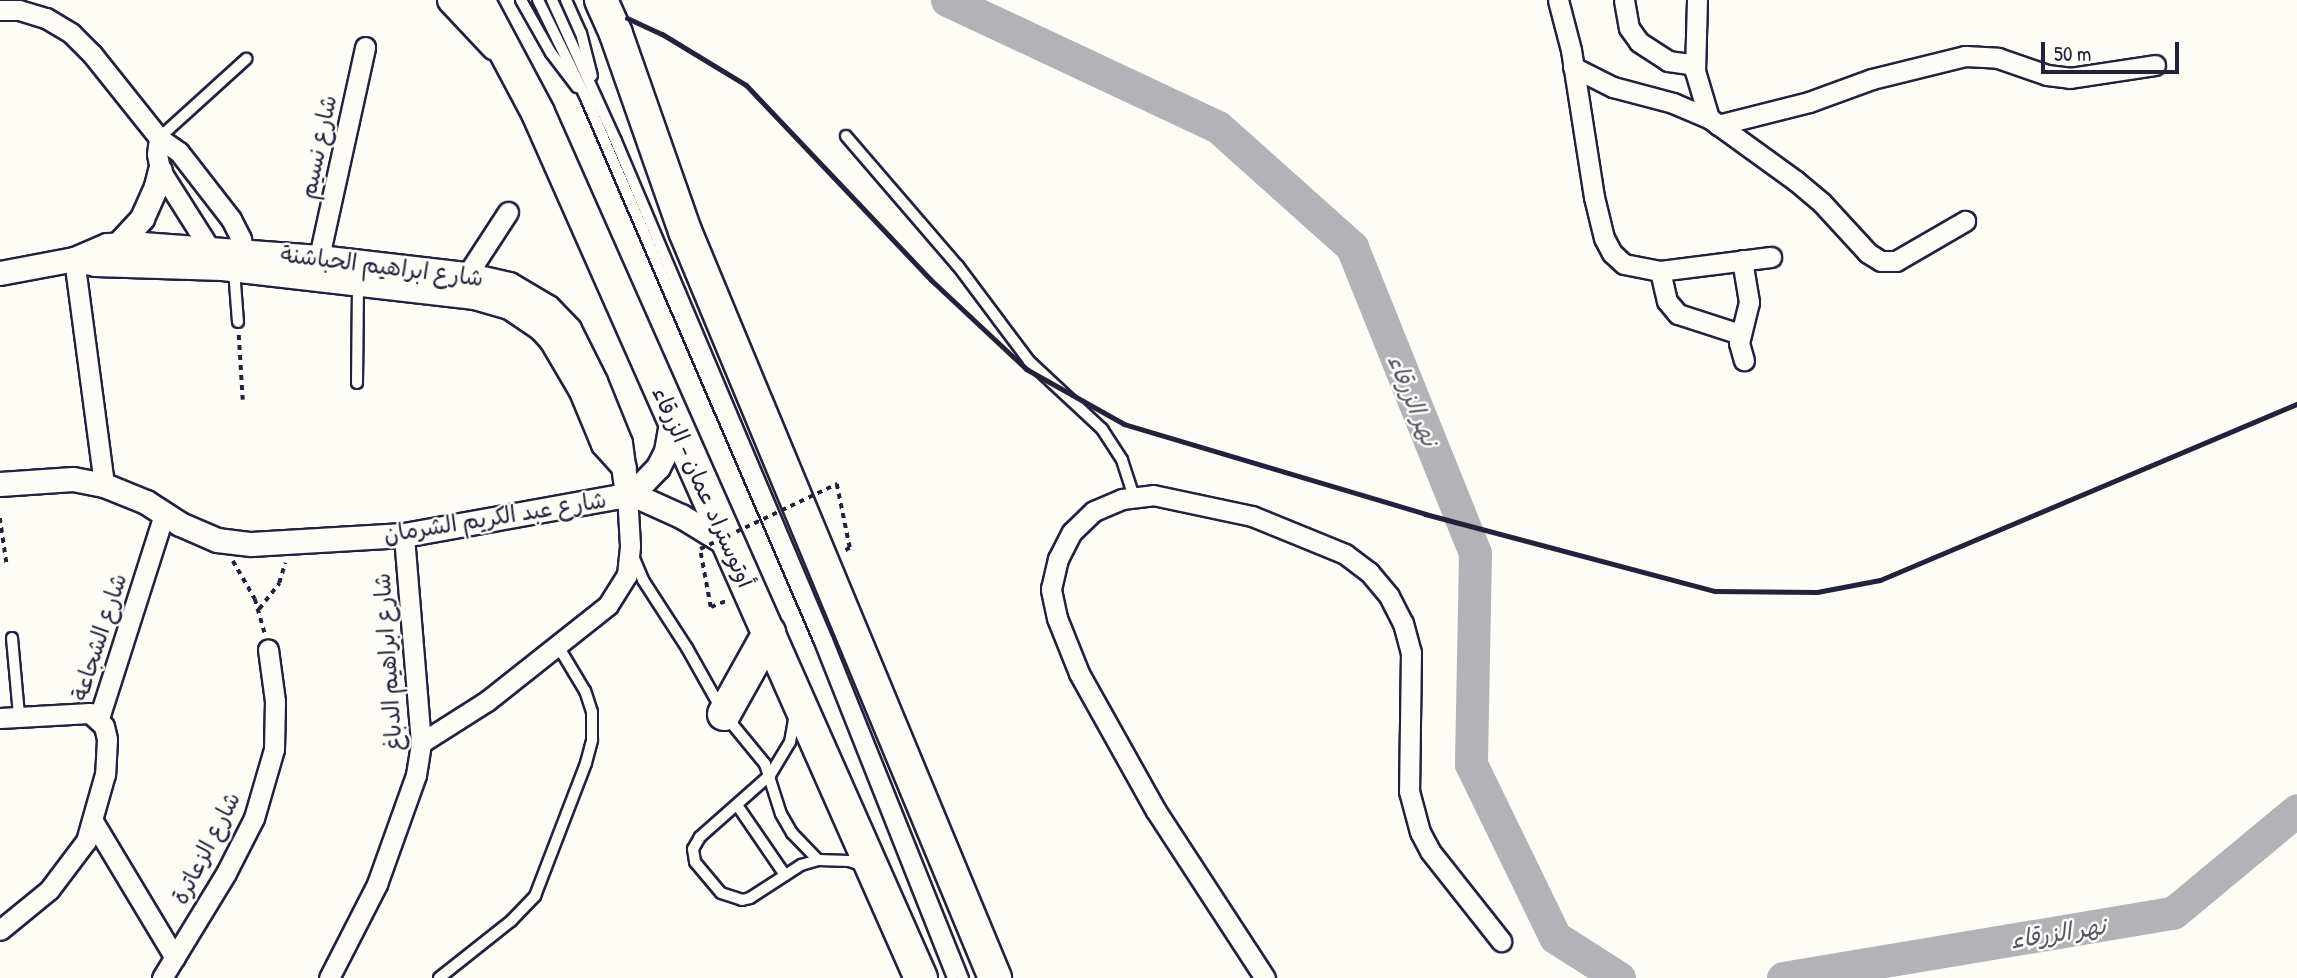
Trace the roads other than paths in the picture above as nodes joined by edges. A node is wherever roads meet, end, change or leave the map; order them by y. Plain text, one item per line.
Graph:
1 (451, 0) edge
2 (478, 0) edge
3 (521, 0) edge
4 (538, 0) edge
5 (552, 0) edge
6 (566, 0) edge
7 (601, 0) edge
8 (1558, 0) edge
9 (1624, 0) edge
10 (1697, 0) edge
11 (0, 10) edge
12 (365, 47) dead end
13 (246, 59) dead end
14 (1695, 65) junction
15 (2155, 65) dead end
16 (1573, 67) junction
17 (515, 68) junction
18 (590, 95) junction
19 (1714, 121) junction
20 (846, 136) dead end
21 (159, 138) junction
22 (160, 170) junction
23 (508, 212) dead end
24 (1965, 221) dead end
25 (119, 243) junction
26 (210, 247) junction
27 (319, 257) junction
28 (1771, 257) dead end
29 (74, 259) junction
30 (1742, 260) junction
31 (237, 265) junction
32 (1660, 271) junction
33 (0, 272) edge
34 (465, 274) junction
35 (358, 285) junction
36 (456, 295) junction
37 (238, 323) road end
38 (1740, 334) junction
39 (1744, 360) dead end
40 (357, 383) dead end
41 (672, 416) junction
42 (625, 468) junction
43 (0, 484) edge
44 (104, 485) junction
45 (630, 495) junction
46 (1134, 496) junction
47 (164, 514) junction
48 (404, 535) junction
49 (630, 545) junction
50 (714, 546) junction
51 (769, 633) junction
52 (12, 638) dead end
53 (558, 646) junction
54 (268, 649) dead end
55 (798, 700) junction
56 (724, 714) junction
57 (9, 717) edge
58 (99, 718) junction
59 (421, 743) junction
60 (770, 775) junction
61 (737, 805) junction
62 (94, 823) junction
63 (818, 860) junction
64 (875, 870) junction
65 (785, 875) junction
66 (0, 930) edge
67 (1501, 941) dead end
68 (174, 958) junction
69 (162, 978) edge
70 (329, 978) edge
71 (439, 978) edge
72 (921, 978) edge
73 (953, 978) edge
74 (963, 978) edge
75 (995, 978) edge
76 (1265, 978) edge

1 - 17 main road
2 - 17 highway, أوتوستراد عمان - الزرقاء
3 - 18 lane
4 - 18 lane
5 - 18 lane
6 - 18 lane
7 - 75 highway
8 - 16 street
9 - 14 street
10 - 14 street
11 - 21 street
12 - 27 street, شارع نسيم
13 - 21 lane
14 - 19 street
15 - 19 street
16 - 19 street
16 - 32 street
17 - 41 highway, أوتوستراد عمان - الزرقاء
18 - 73 lane
18 - 74 lane
19 - 24 street
20 - 46 lane
21 - 22 street
21 - 31 street
22 - 25 street
22 - 26 street
23 - 34 street
25 - 26 street, شارع ابراهيم الحباشنة
25 - 29 street, شارع ابراهيم الحباشنة
26 - 31 street, شارع ابراهيم الحباشنة
27 - 31 street, شارع ابراهيم الحباشنة
27 - 34 street, شارع ابراهيم الحباشنة
28 - 30 street
29 - 31 street, شارع ابراهيم الحباشنة
29 - 33 street, شارع ابراهيم الحباشنة
29 - 44 street
30 - 32 street
30 - 38 street
31 - 35 street, شارع ابراهيم الحباشنة
31 - 37 lane
32 - 38 street
34 - 36 street
34 - 42 street, شارع ابراهيم الحباشنة
35 - 36 street, شارع ابراهيم الحباشنة
35 - 40 lane
36 - 42 street, شارع ابراهيم الحباشنة
38 - 39 street
41 - 45 street
41 - 50 highway, أوتوستراد عمان - الزرقاء
42 - 45 street, شارع ابراهيم الحباشنة
43 - 44 street, شارع عبد الكريم الشرمان
44 - 47 street, شارع عبد الكريم الشرمان
45 - 48 street, شارع عبد الكريم الشرمان
45 - 49 street
45 - 50 street
46 - 67 street
46 - 76 street
47 - 48 street, شارع عبد الكريم الشرمان
47 - 58 street, شارع الشجاعة
48 - 59 street, شارع ابراهيم الدباغ
49 - 53 street
49 - 56 lane
50 - 51 highway, أوتوستراد عمان - الزرقاء
51 - 55 highway, أوتوستراد عمان - الزرقاء
51 - 56 highway
52 - 57 lane
53 - 59 street
53 - 71 lane
54 - 68 street, شارع الزعاترة
55 - 60 lane
55 - 64 highway, أوتوستراد عمان - الزرقاء
56 - 60 lane
57 - 58 street, شارع الشجاعة
58 - 62 street
59 - 70 street, شارع ابراهيم الدباغ
60 - 61 lane
60 - 63 lane
61 - 65 lane
61 - 65 lane
62 - 66 street
62 - 68 street
63 - 64 lane
63 - 65 lane
64 - 72 highway, أوتوستراد عمان - الزرقاء
68 - 69 street, شارع الزعاترة

